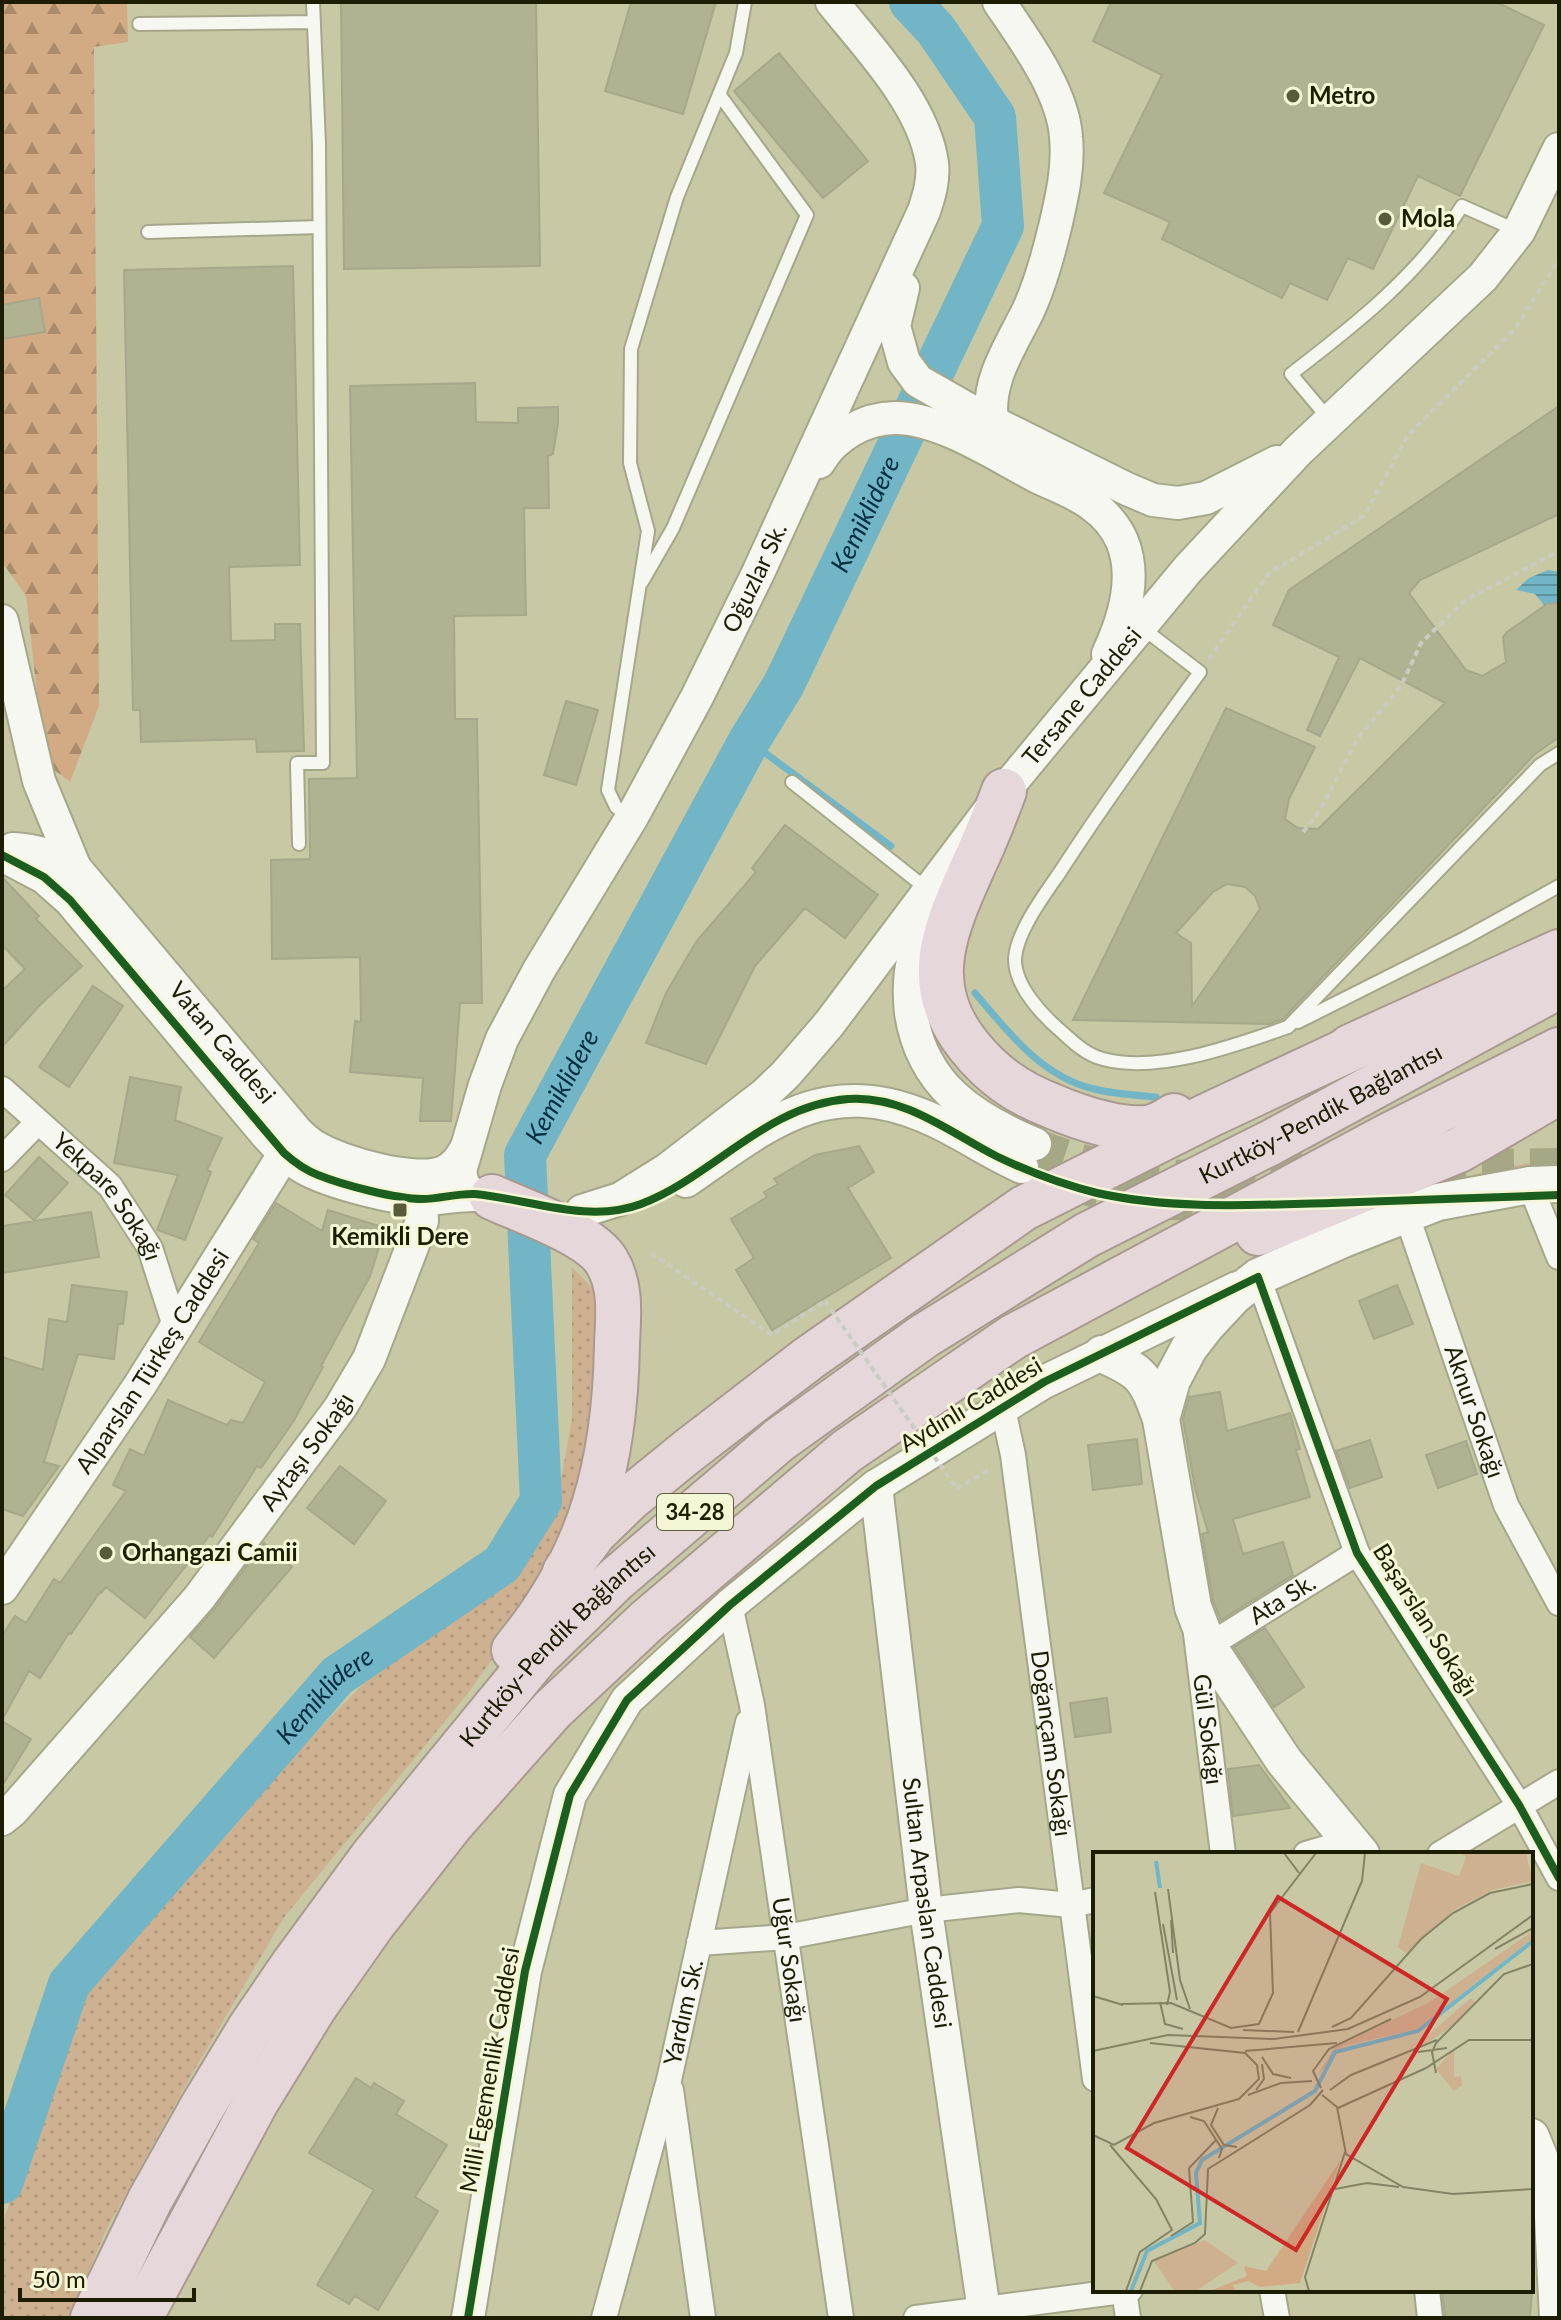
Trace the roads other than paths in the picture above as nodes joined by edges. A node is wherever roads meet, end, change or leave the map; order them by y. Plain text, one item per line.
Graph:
1 (313, 2) edge
2 (745, 2) edge
3 (832, 2) edge
4 (999, 2) edge
5 (314, 22) junction
6 (139, 24) dead end
7 (719, 94) junction
8 (1559, 149) edge
9 (924, 211) junction
10 (319, 227) junction
11 (1519, 231) junction
12 (148, 232) dead end
13 (1331, 420) junction
14 (976, 424) junction
15 (1298, 451) junction
16 (758, 573) junction
17 (639, 589) junction
18 (2, 621) edge
19 (1141, 627) junction
20 (7, 653) edge
21 (1095, 682) junction
22 (1559, 753) edge
23 (39, 781) junction
24 (792, 782) dead end
25 (1004, 791) junction
26 (632, 817) junction
27 (975, 831) junction
28 (2, 841) edge
29 (299, 844) dead end
30 (2, 848) edge
31 (2, 855) edge
32 (75, 868) junction
33 (1559, 886) edge
34 (929, 891) junction
35 (1559, 952) edge
36 (1559, 986) edge
37 (1288, 1027) junction
38 (1376, 1037) junction
39 (1559, 1050) edge
40 (2, 1089) edge
41 (1559, 1092) edge
42 (38, 1122) junction
43 (291, 1143) junction
44 (466, 1149) junction
45 (2, 1159) edge
46 (393, 1172) junction
47 (1544, 1184) edge
48 (482, 1195) junction
49 (421, 1210) junction
50 (1406, 1213) junction
51 (581, 1224) junction
52 (1559, 1257) edge
53 (1258, 1277) junction
54 (176, 1329) junction
55 (1013, 1337) junction
56 (1102, 1354) junction
57 (1003, 1409) junction
58 (1161, 1419) junction
59 (876, 1486) junction
60 (1357, 1553) junction
61 (565, 1572) junction
62 (2, 1588) edge
63 (1559, 1603) edge
64 (730, 1605) junction
65 (1193, 1607) junction
66 (1208, 1646) junction
67 (752, 1705) junction
68 (1559, 1782) edge
69 (1519, 1805) junction
70 (6, 1819) edge
71 (1355, 1850) edge
72 (1223, 1852) edge
73 (1330, 1852) edge
74 (1443, 1852) edge
75 (1559, 1878) edge
76 (1083, 1902) edge
77 (926, 1910) junction
78 (786, 1937) junction
79 (699, 1943) junction
80 (293, 1965) junction
81 (1093, 2050) edge
82 (669, 2080) junction
83 (1533, 2142) edge
84 (1556, 2197) edge
85 (1543, 2239) edge
86 (1114, 2292) edge
87 (1126, 2292) edge
88 (1272, 2292) edge
89 (1427, 2292) edge
90 (984, 2314) edge
91 (93, 2318) edge
92 (140, 2318) edge
93 (468, 2318) edge
94 (604, 2318) edge
95 (703, 2318) edge
96 (841, 2318) edge
97 (916, 2318) edge
98 (1128, 2318) edge
99 (1277, 2318) edge
100 (1430, 2318) edge
101 (1558, 2318) edge

1 - 5 lane
2 - 7 lane
3 - 9 street, Oğuzlar Sk.
4 - 14 street
5 - 6 lane
5 - 10 lane
7 - 17 lane
7 - 17 lane
8 - 11 street, Tersane Caddesi
9 - 14 street
9 - 16 street, Oğuzlar Sk.
10 - 12 lane
10 - 29 lane
11 - 13 street, Tersane Caddesi
11 - 13 lane
13 - 15 street, Tersane Caddesi
14 - 15 street
14 - 16 street
14 - 21 street
15 - 19 street, Tersane Caddesi
16 - 26 street, Oğuzlar Sk.
17 - 26 lane
18 - 20 street
19 - 21 street, Tersane Caddesi
19 - 37 lane
20 - 23 street
21 - 25 street, Tersane Caddesi
22 - 37 lane
23 - 28 street
23 - 32 street
24 - 34 lane
25 - 27 street, Tersane Caddesi
25 - 38 highway
26 - 44 street, Oğuzlar Sk.
27 - 34 street, Tersane Caddesi
27 - 51 street
30 - 32 street, Vatan Caddesi
31 - 43 street
32 - 43 street, Vatan Caddesi
33 - 37 lane
34 - 51 street, Tersane Caddesi
35 - 38 highway
36 - 80 highway, Kurtköy-Pendik Bağlantısı / 34-28
38 - 61 highway
39 - 55 highway, Kurtköy-Pendik Bağlantısı / 34-28
40 - 42 street, Yekpare Sokağı
41 - 55 highway
42 - 45 street
42 - 54 street, Yekpare Sokağı
43 - 46 street, Vatan Caddesi
43 - 49 street
43 - 54 street, Alparslan Türkeş Caddesi
44 - 46 street, Vatan Caddesi
44 - 48 street, Oğuzlar Sk.
46 - 49 street
47 - 50 main road, Aydınlı Caddesi
47 - 52 street
48 - 49 street
48 - 51 highway
49 - 70 street, Aytaşı Sokağı
50 - 53 main road, Aydınlı Caddesi
50 - 63 street, Aknur Sokağı
51 - 61 highway
53 - 56 street, Aydınlı Caddesi
53 - 58 main road
53 - 60 street, Başarslan Sokağı
54 - 62 street, Alparslan Türkeş Caddesi
55 - 92 highway, Kurtköy-Pendik Bağlantısı / 34-28
56 - 57 street, Aydınlı Caddesi
56 - 58 main road
57 - 59 street, Aydınlı Caddesi
57 - 76 street, Doğançam Sokağı
58 - 65 main road
59 - 64 street, Aydınlı Caddesi
59 - 77 street, Sultan Arpaslan Caddesi
60 - 66 street, Ata Sk.
60 - 69 street, Başarslan Sokağı
61 - 80 highway
64 - 67 street, Uğur Sokağı
64 - 93 street, Milli Egemenlik Caddesi
65 - 66 main road
65 - 72 street, Gül Sokağı
66 - 71 main road
67 - 78 street, Uğur Sokağı
67 - 79 street, Yardım Sk.
68 - 69 street
69 - 74 street
69 - 75 street, Başarslan Sokağı
71 - 73 street
76 - 77 street
76 - 81 street, Doğançam Sokağı
77 - 78 street
77 - 90 street, Sultan Arpaslan Caddesi
78 - 79 street
78 - 96 street, Uğur Sokağı
79 - 82 street, Yardım Sk.
80 - 91 highway, Kurtköy-Pendik Bağlantısı / 34-28
82 - 94 street, Yardım Sk.
82 - 95 street
83 - 84 main road
84 - 85 main road
85 - 101 main road
86 - 90 street
87 - 98 street
88 - 99 street
89 - 100 street
90 - 97 street

